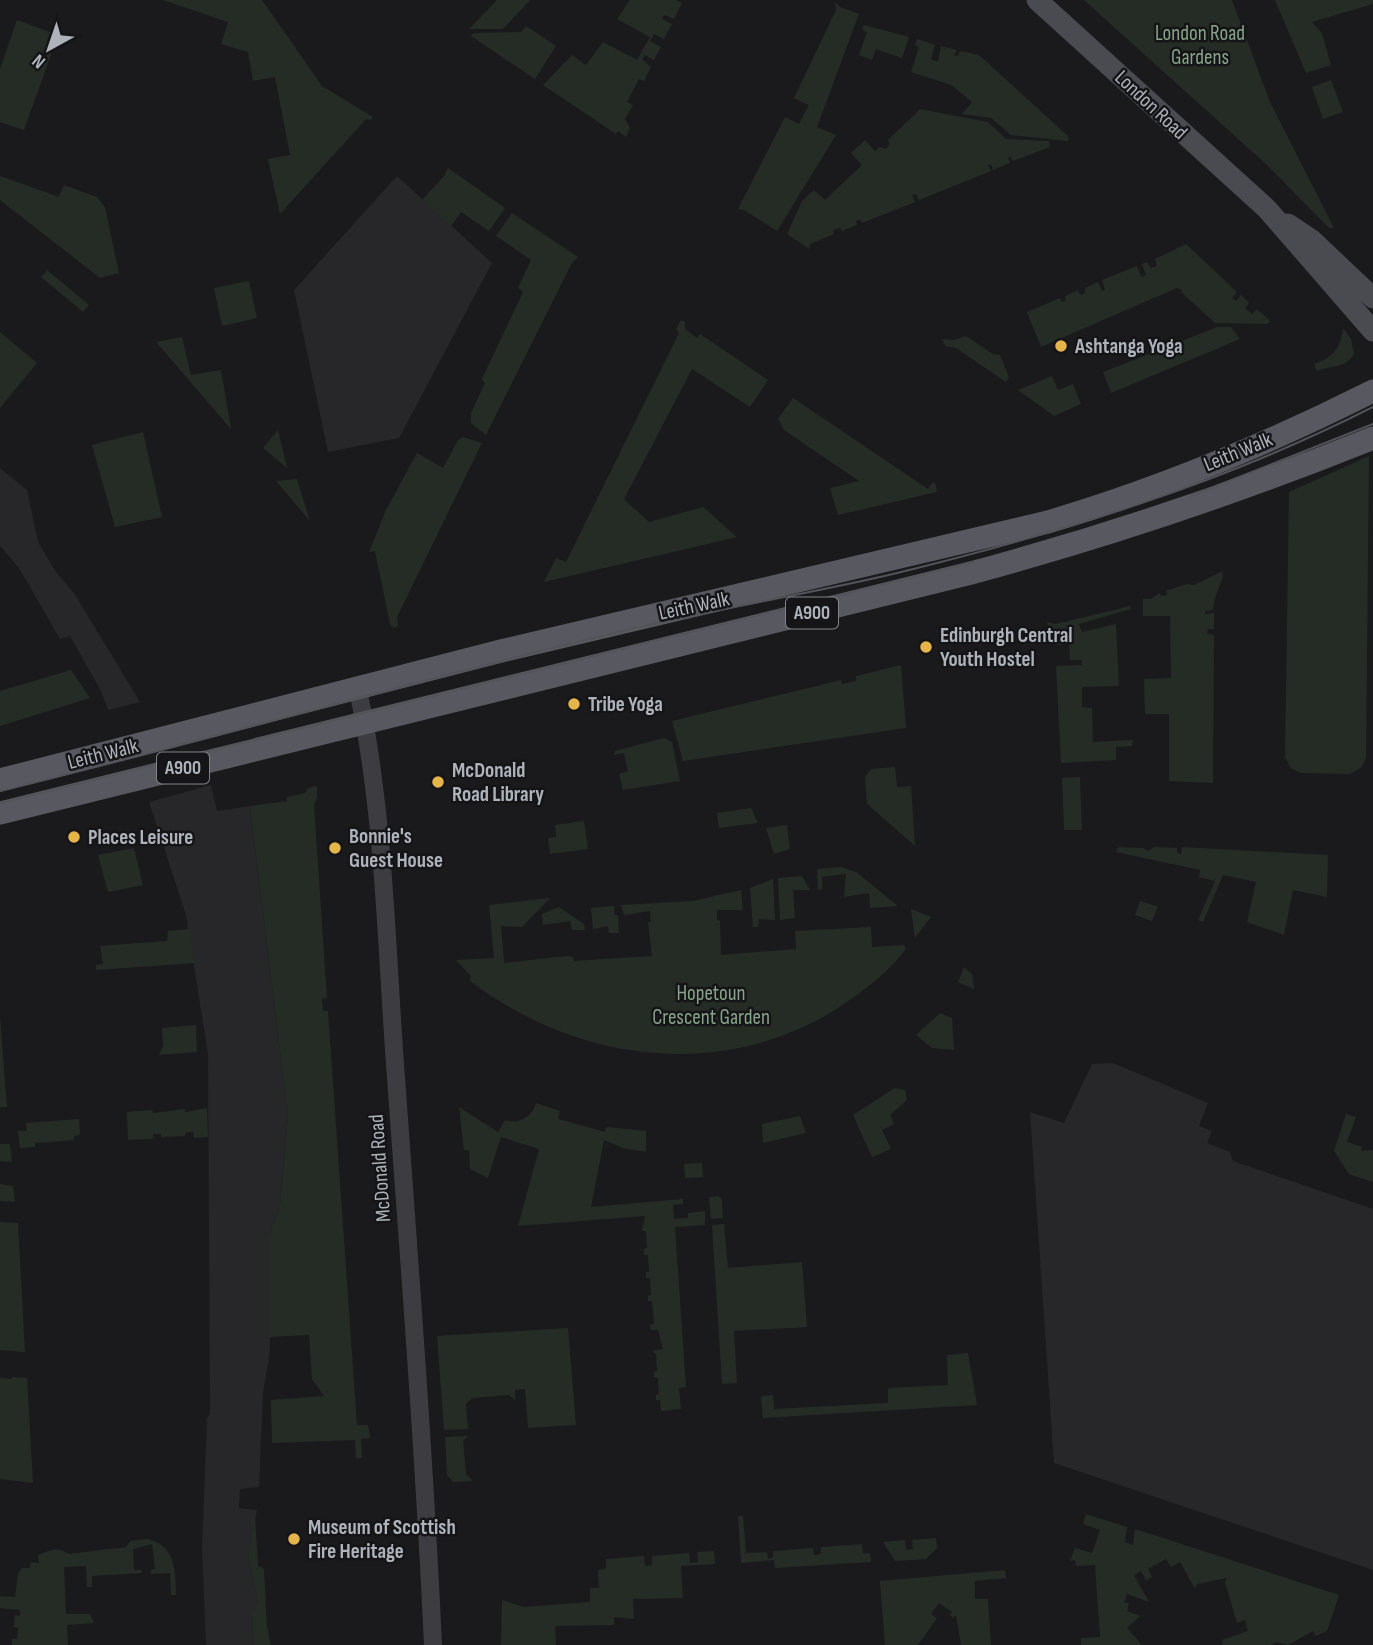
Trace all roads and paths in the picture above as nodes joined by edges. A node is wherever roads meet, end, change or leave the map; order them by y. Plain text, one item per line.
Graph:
1 (1037, 0) edge
2 (1266, 209) junction
3 (1373, 298) edge
4 (1373, 331) edge
5 (1373, 391) edge
6 (1373, 438) edge
7 (358, 690) junction
8 (365, 723) junction
9 (0, 780) edge
10 (0, 813) edge
11 (433, 1645) edge

1 - 2 main road, London Road
2 - 3 main road, London Road
2 - 4 main road, London Road
5 - 7 main road, Leith Walk / A900
6 - 8 main road, Leith Walk / A900
7 - 8 street, McDonald Road
7 - 9 main road, Leith Walk / A900
8 - 10 main road, Leith Walk / A900
8 - 11 street, McDonald Road

